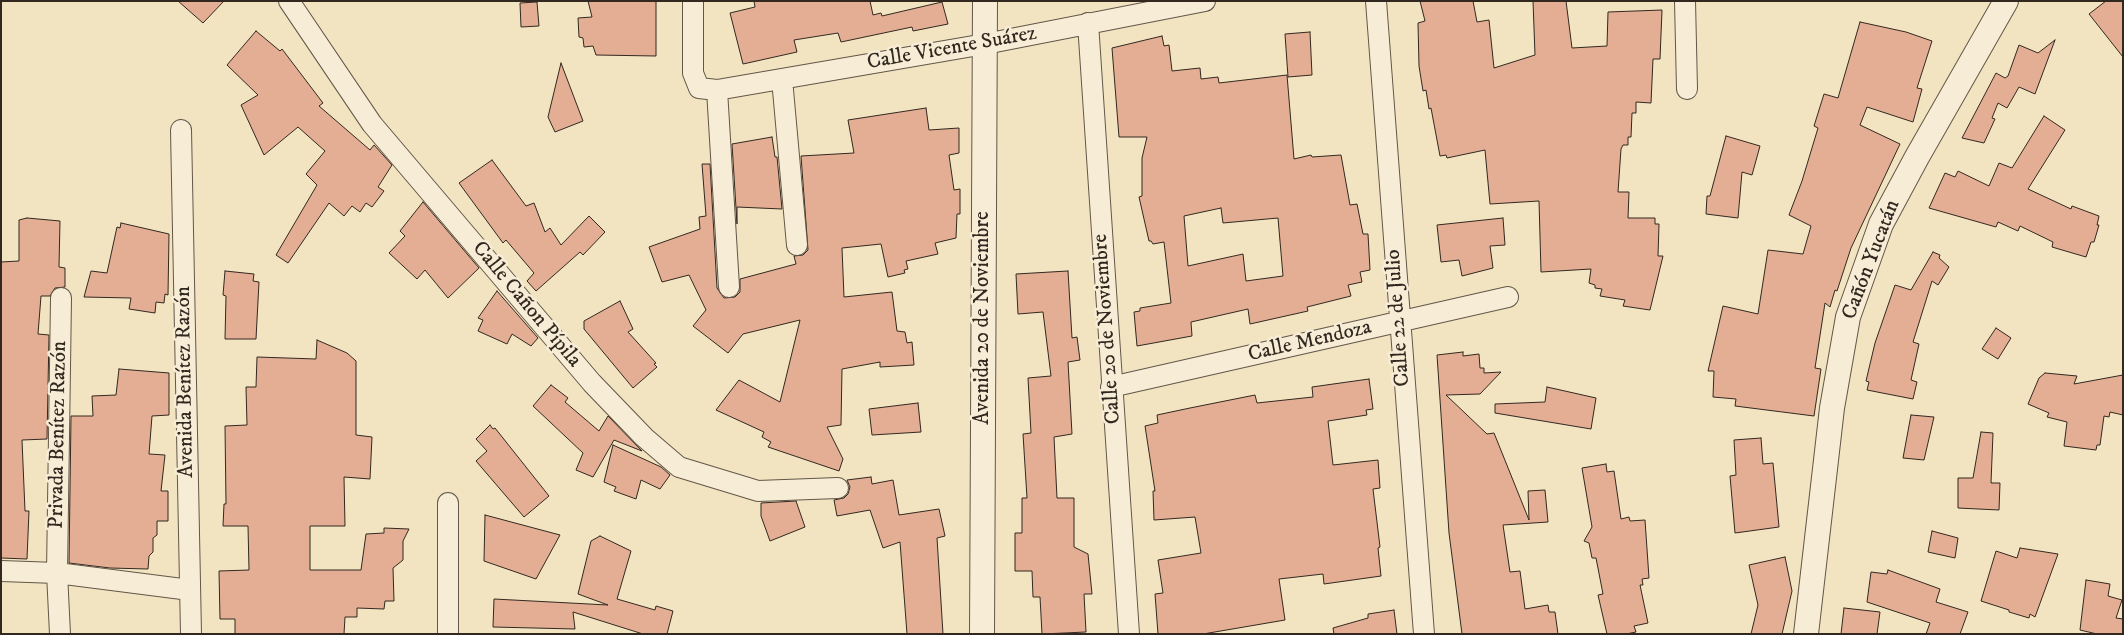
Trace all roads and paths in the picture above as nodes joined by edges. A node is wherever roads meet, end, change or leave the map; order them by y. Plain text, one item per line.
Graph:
1 (289, 1) edge
2 (693, 1) edge
3 (985, 1) edge
4 (1205, 1) edge
5 (1376, 1) edge
6 (1685, 1) edge
7 (2006, 1) edge
8 (1088, 23) junction
9 (985, 44) junction
10 (782, 79) junction
11 (708, 89) junction
12 (1687, 89) dead end
13 (182, 130) dead end
14 (797, 245) dead end
15 (729, 287) dead end
16 (1508, 297) dead end
17 (62, 298) dead end
18 (1399, 322) junction
19 (1111, 387) junction
20 (838, 488) dead end
21 (448, 503) dead end
22 (1, 572) edge
23 (57, 573) junction
24 (190, 590) junction
25 (60, 634) edge
26 (191, 634) edge
27 (448, 634) edge
28 (982, 634) edge
29 (1129, 634) edge
30 (1424, 634) edge
31 (1806, 634) edge

1 - 20 street, Calle Cañon Pípila
2 - 11 street
3 - 9 street, Avenida 20 de Noviembre
4 - 8 street, Calle Vicente Suárez
5 - 18 street, Calle 22 de Julio
6 - 12 street
7 - 31 street, Cañón Yucatán
8 - 9 street, Calle Vicente Suárez
8 - 19 street, Calle 20 de Noviembre
9 - 10 street, Calle Vicente Suárez
9 - 28 street, Avenida 20 de Noviembre
10 - 11 street, Calle Vicente Suárez
10 - 14 street
11 - 15 street
13 - 24 street, Avenida Benítez Razón
16 - 18 street, Calle Mendoza
17 - 23 street, Privada Benítez Razón
18 - 19 street, Calle Mendoza
18 - 30 street, Calle 22 de Julio
19 - 29 street, Calle 20 de Noviembre
21 - 27 street
22 - 23 street
23 - 24 street
23 - 25 street, Privada Benítez Razón
24 - 26 street, Avenida Benítez Razón

